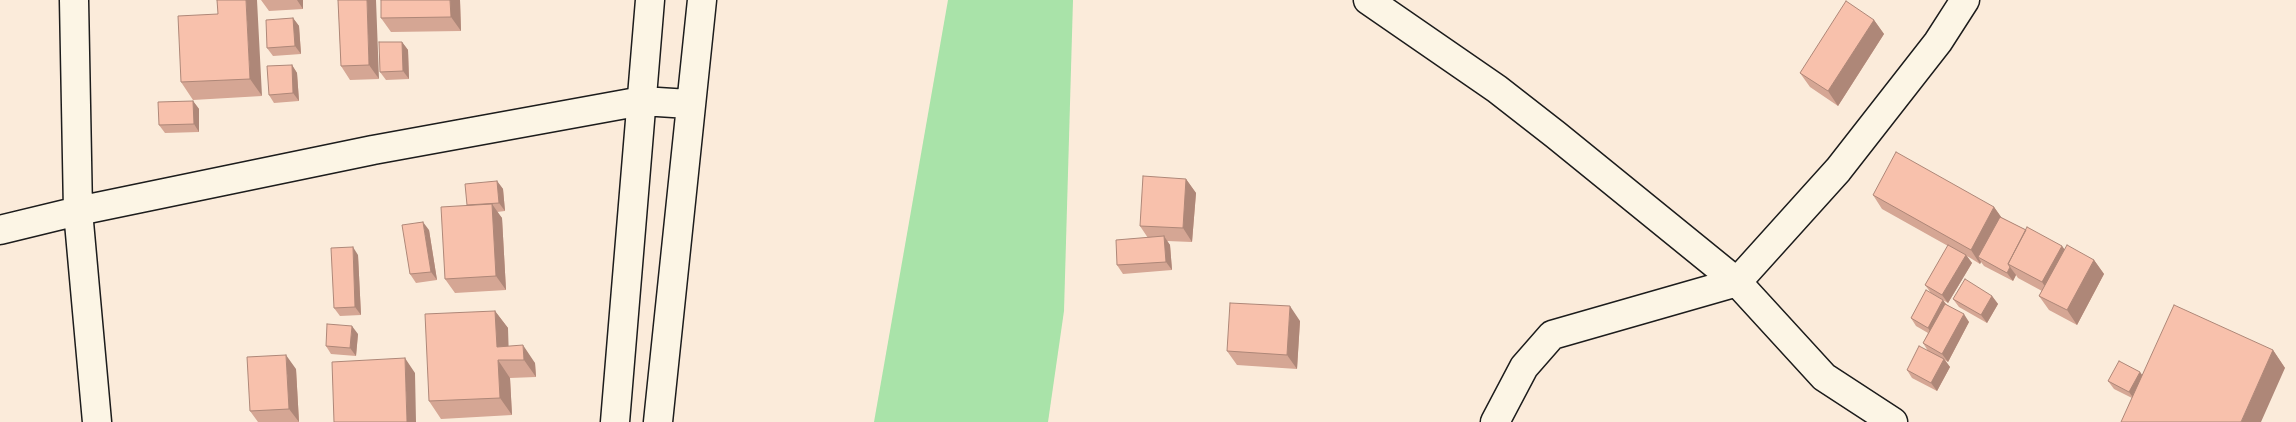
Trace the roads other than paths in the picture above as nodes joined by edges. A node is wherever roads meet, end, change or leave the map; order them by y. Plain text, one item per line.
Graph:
1 (74, 0) edge
2 (650, 0) edge
3 (702, 0) edge
4 (1368, 0) edge
5 (1965, 0) edge
6 (642, 101) junction
7 (689, 104) junction
8 (78, 211) junction
9 (0, 230) edge
10 (1737, 282) junction
11 (97, 422) edge
12 (615, 422) edge
13 (658, 422) edge
14 (1495, 422) edge
15 (1892, 422) edge

1 - 8 street
2 - 6 street
3 - 7 street
4 - 10 street
5 - 10 street
6 - 7 street
6 - 8 street
6 - 12 street
7 - 13 street
8 - 9 street
8 - 11 street
10 - 14 street
10 - 15 street

